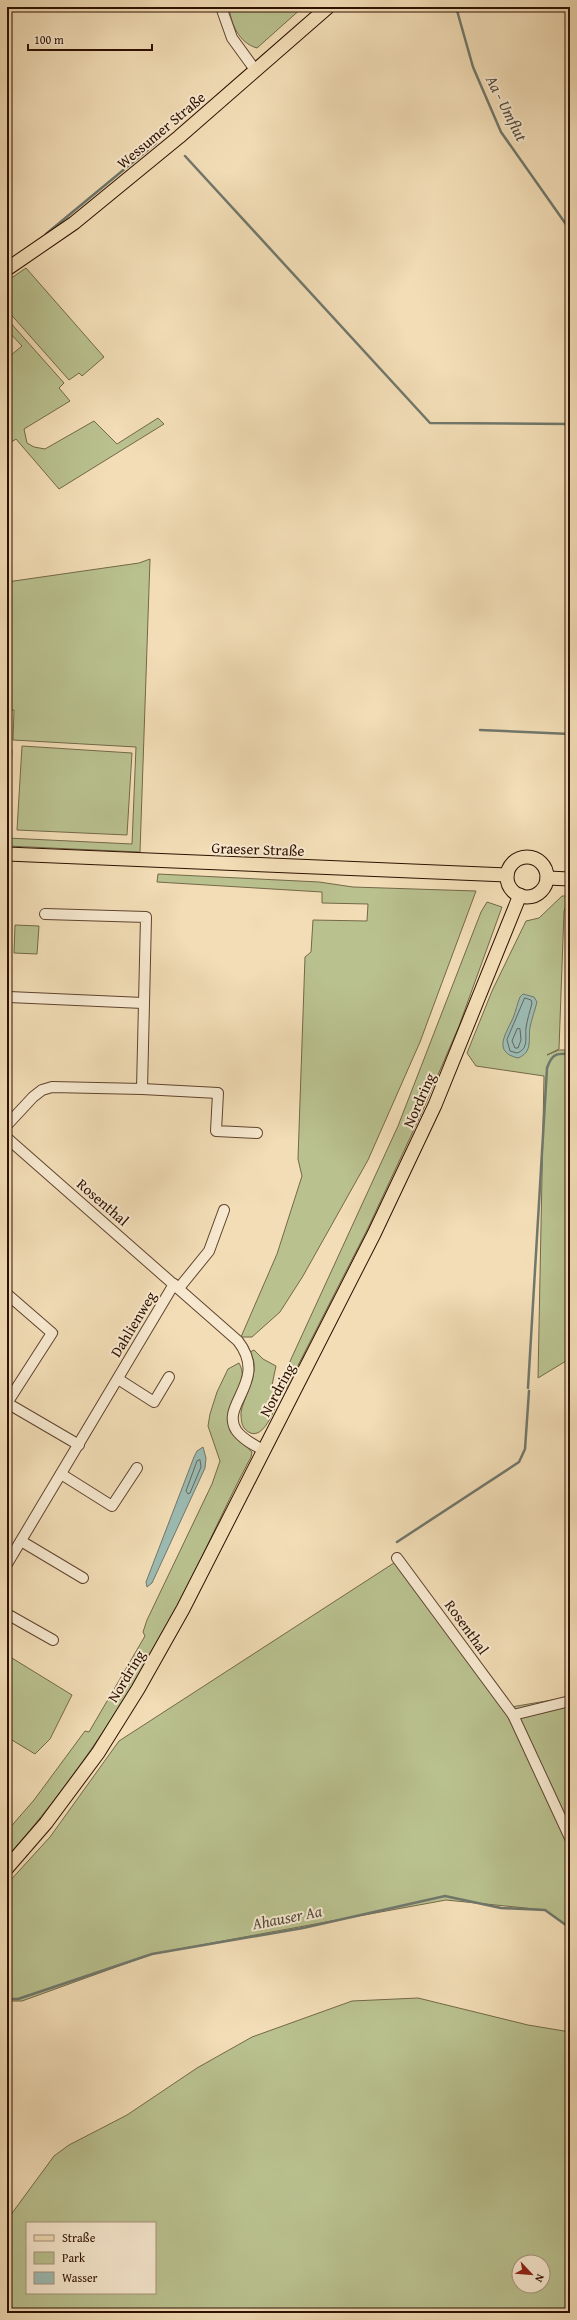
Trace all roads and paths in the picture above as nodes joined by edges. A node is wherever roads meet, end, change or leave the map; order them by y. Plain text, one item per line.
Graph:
1 (221, 7) edge
2 (328, 7) edge
3 (256, 71) junction
4 (7, 269) edge
5 (7, 854) edge
6 (507, 875) junction
7 (547, 878) junction
8 (570, 879) edge
9 (520, 895) junction
10 (45, 914) dead end
11 (9, 997) dead end
12 (143, 1003) junction
13 (142, 1089) junction
14 (7, 1125) edge
15 (257, 1133) dead end
16 (7, 1138) edge
17 (224, 1210) dead end
18 (177, 1286) junction
19 (7, 1294) edge
20 (168, 1378) dead end
21 (118, 1379) junction
22 (7, 1403) edge
23 (79, 1445) junction
24 (263, 1450) junction
25 (137, 1468) dead end
26 (62, 1474) junction
27 (21, 1541) junction
28 (397, 1558) dead end
29 (7, 1564) edge
30 (83, 1578) dead end
31 (7, 1614) edge
32 (53, 1640) dead end
33 (570, 1700) edge
34 (514, 1715) junction
35 (570, 1838) edge
36 (7, 1868) edge

1 - 3 street
2 - 3 main road, Wessumer Straße
3 - 4 main road, Wessumer Straße
5 - 6 main road, Graeser Straße
6 - 7 main road
6 - 9 main road
7 - 8 main road
7 - 9 main road
9 - 24 main road, Nordring
10 - 12 street
11 - 12 street
12 - 13 street
13 - 14 street
13 - 15 street
16 - 18 street, Rosenthal
17 - 18 street
18 - 21 street, Dahlienweg
18 - 24 street, Rosenthal
19 - 22 street
20 - 21 street, Dahlienweg
21 - 23 street, Dahlienweg
22 - 23 street
23 - 26 street, Dahlienweg
24 - 36 main road, Nordring
25 - 26 street
26 - 27 street, Dahlienweg
27 - 29 street, Dahlienweg
27 - 30 street
28 - 34 street, Rosenthal
31 - 32 street
33 - 34 street
34 - 35 street, Rosenthal

